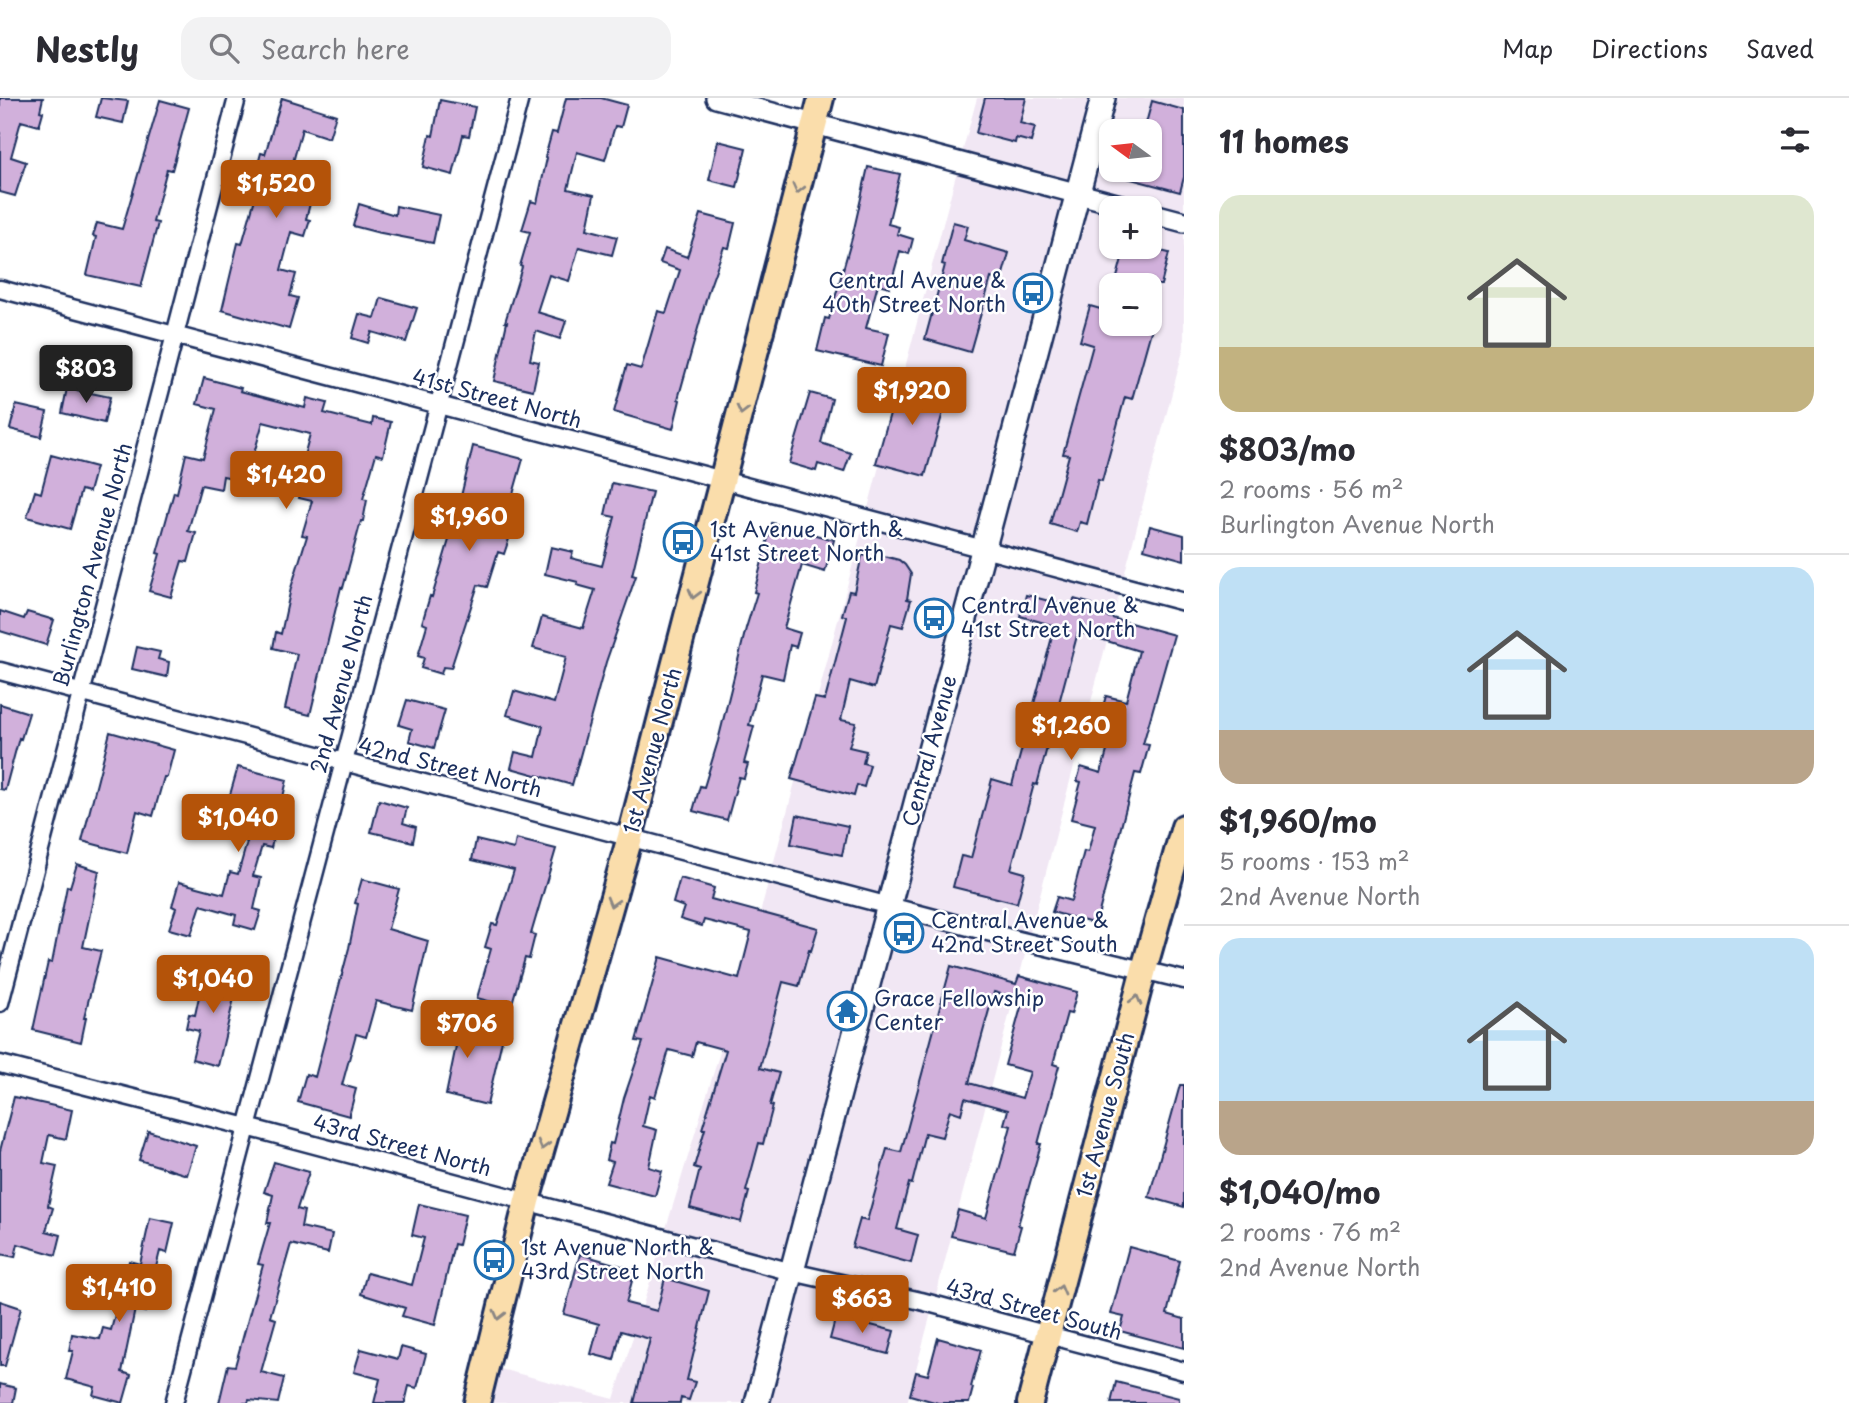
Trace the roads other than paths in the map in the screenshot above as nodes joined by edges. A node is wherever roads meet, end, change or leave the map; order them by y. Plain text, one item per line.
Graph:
1 (237, 98) edge
2 (520, 98) edge
3 (716, 98) edge
4 (821, 98) edge
5 (1103, 98) edge
6 (815, 123) junction
7 (1077, 194) junction
8 (1099, 200) edge
9 (1162, 216) edge
10 (1184, 222) edge
11 (0, 289) edge
12 (174, 336) junction
13 (440, 405) junction
14 (724, 480) junction
15 (983, 549) junction
16 (1184, 602) edge
17 (0, 671) edge
18 (81, 692) junction
19 (342, 762) junction
20 (1184, 827) edge
21 (630, 837) junction
22 (890, 905) junction
23 (1144, 969) junction
24 (1184, 980) edge
25 (0, 1003) edge
26 (0, 1065) edge
27 (247, 1127) junction
28 (527, 1201) junction
29 (792, 1272) junction
30 (1048, 1336) junction
31 (1184, 1371) edge
32 (174, 1403) edge
33 (477, 1403) edge
34 (757, 1403) edge
35 (1030, 1403) edge

1 - 12 street, Burlington Avenue North
2 - 13 street, 2nd Avenue North
3 - 6 street
4 - 6 main road, 1st Avenue North
5 - 7 main road, Central Avenue
6 - 7 street
6 -> 14 main road, 1st Avenue North
7 - 8 street
7 - 15 main road, Central Avenue
9 - 10 street
11 - 12 street, 41st Street North
12 - 13 street, 41st Street North
12 - 18 street, Burlington Avenue North
13 - 14 street, 41st Street North
13 - 19 street, 2nd Avenue North
14 - 15 street, 41st Street North
14 -> 21 main road, 1st Avenue North
15 - 16 street, 41st Street North
15 - 22 main road, Central Avenue
17 - 18 street, 42nd Street North
18 - 19 street, 42nd Street North
18 - 25 street, Burlington Avenue North
19 - 21 street, 42nd Street North
19 - 27 street, 2nd Avenue North
20 - 23 main road, 1st Avenue South
21 - 22 street, 42nd Street North
21 -> 28 main road, 1st Avenue North
22 - 23 street, 42nd Street North
22 - 29 main road, Central Avenue
23 - 24 street, 42nd Street North
30 -> 23 main road, 1st Avenue South
26 - 27 street, 43rd Street North
27 - 28 street, 43rd Street North
27 - 32 street, 2nd Avenue North
28 - 29 street, 43rd Street North
28 -> 33 main road, 1st Avenue North
29 - 30 street, 43rd Street South
29 - 34 main road, Central Avenue
30 - 31 street, 43rd Street South
30 - 35 main road, 1st Avenue South

